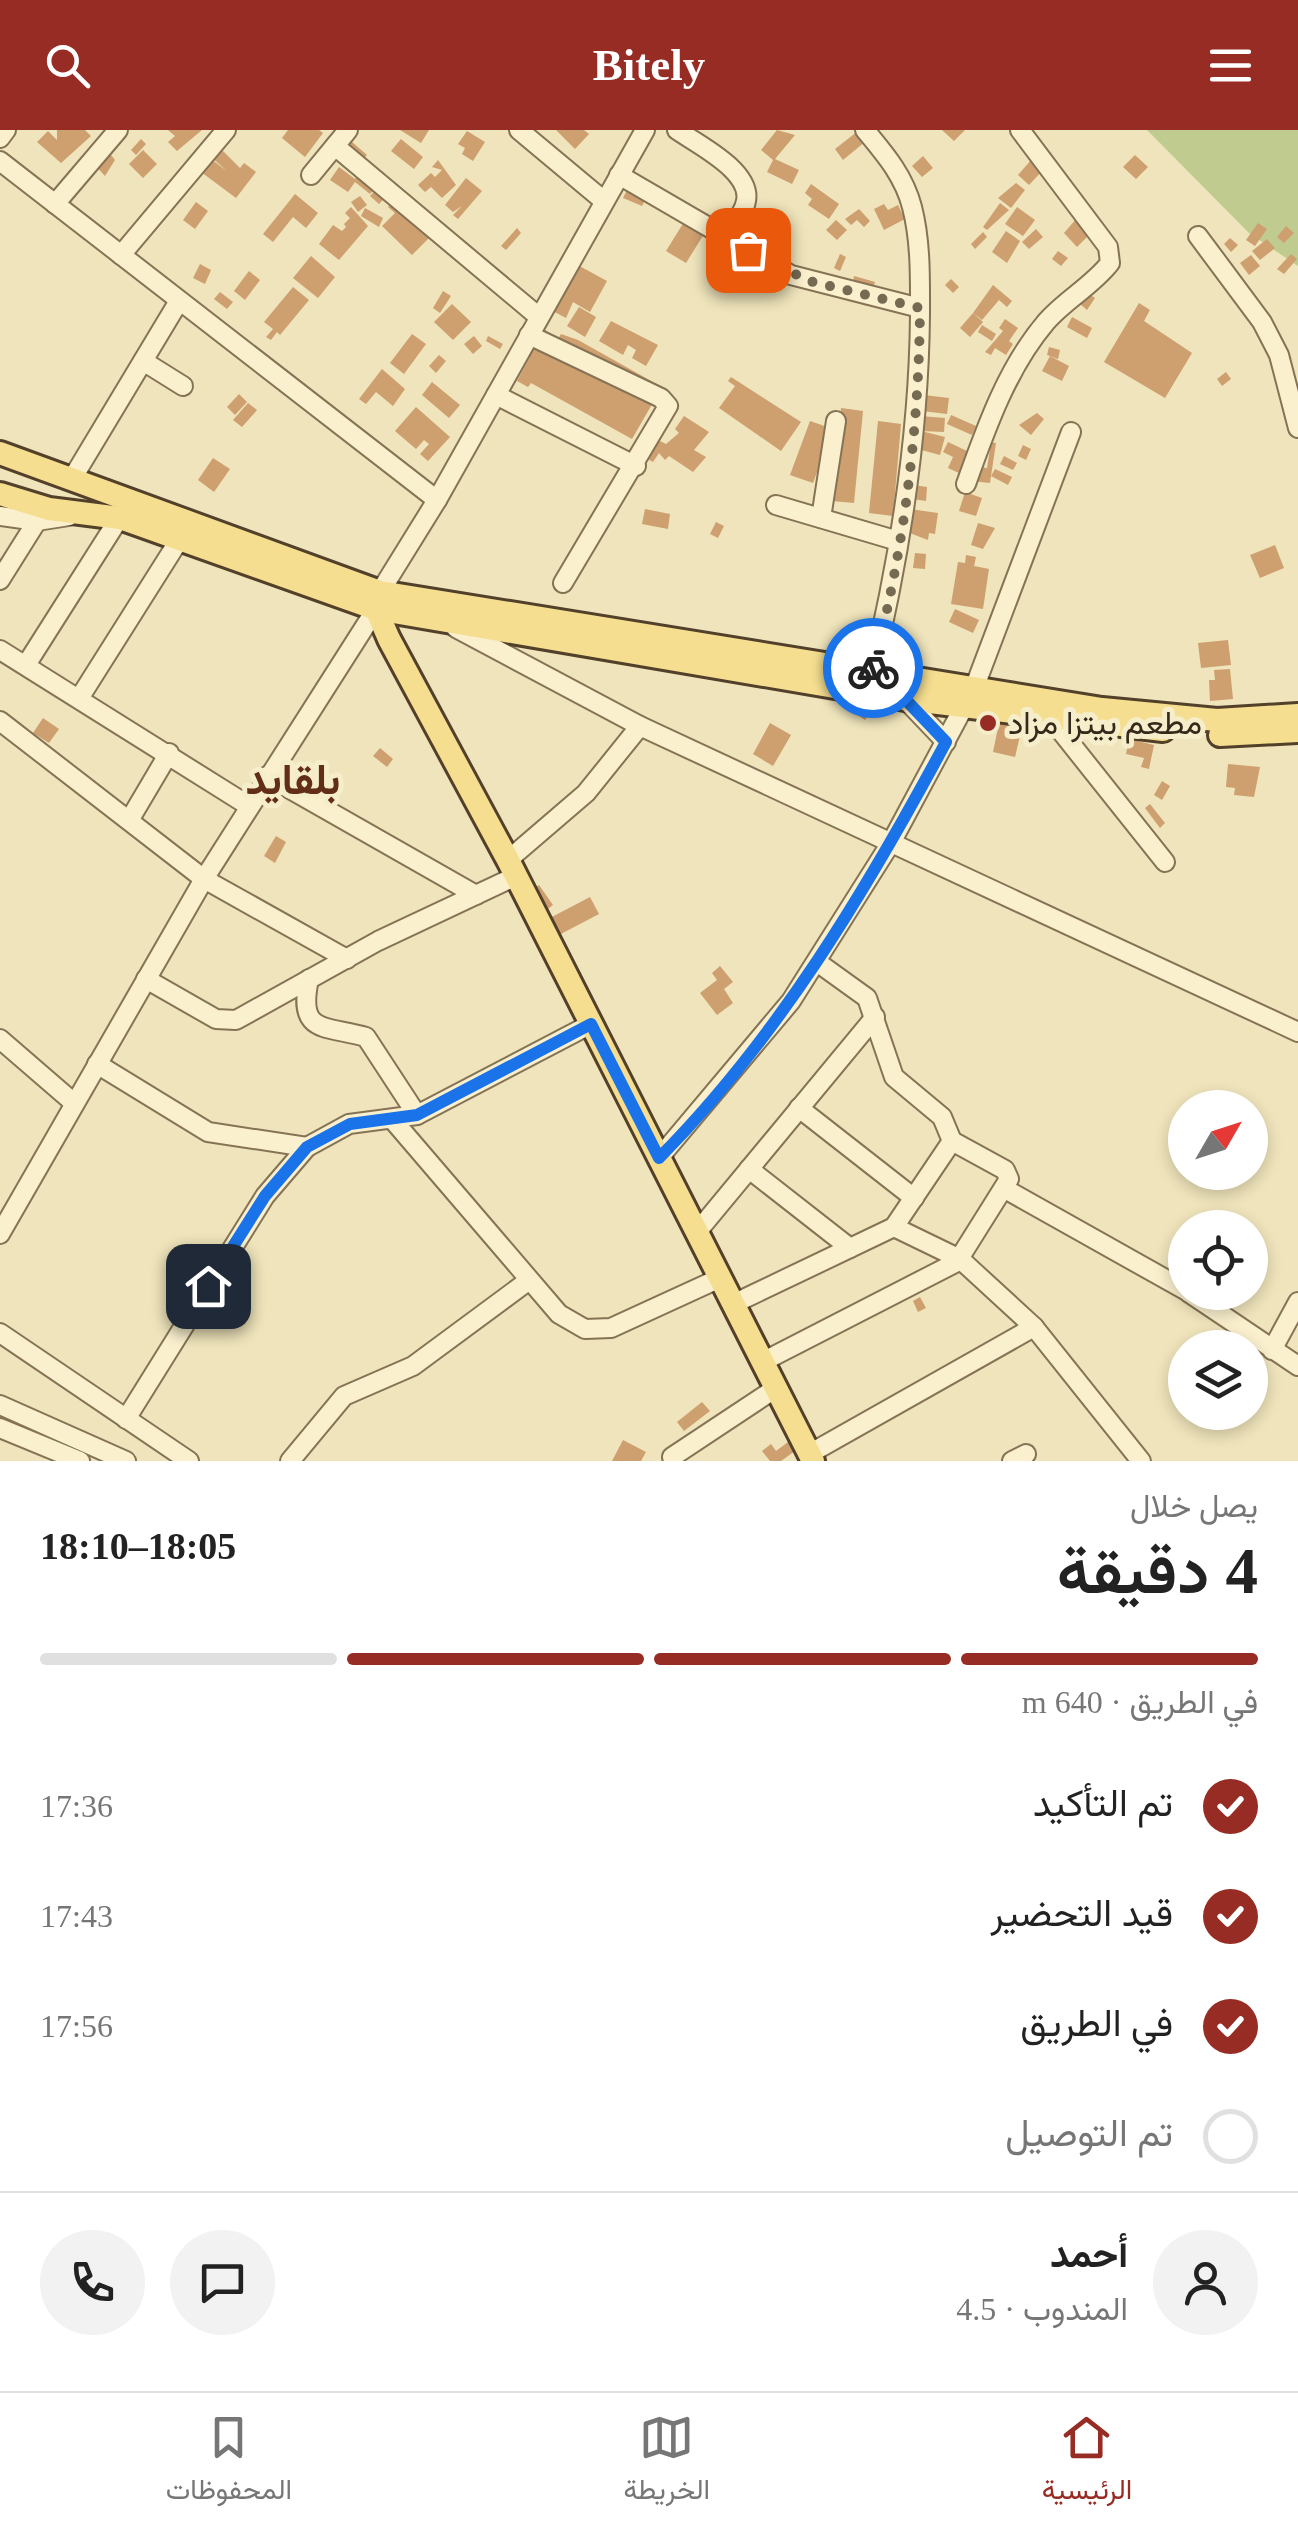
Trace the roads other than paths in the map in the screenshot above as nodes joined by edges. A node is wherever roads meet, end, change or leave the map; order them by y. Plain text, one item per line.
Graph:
1 (6, 130) edge
2 (226, 130) edge
3 (348, 130) edge
4 (518, 130) edge
5 (645, 130) edge
6 (678, 130) edge
7 (864, 130) edge
8 (1020, 130) edge
9 (112, 132) edge
10 (0, 138) edge
11 (335, 146) junction
12 (0, 162) edge
13 (311, 174) dead end
14 (619, 175) junction
15 (604, 201) junction
16 (56, 204) junction
17 (726, 236) junction
18 (1198, 236) dead end
19 (120, 255) junction
20 (179, 301) junction
21 (920, 308) junction
22 (539, 317) junction
23 (529, 335) junction
24 (143, 361) junction
25 (183, 386) dead end
26 (496, 395) junction
27 (836, 421) dead end
28 (1298, 428) edge
29 (1071, 432) dead end
30 (0, 453) edge
31 (636, 466) junction
32 (72, 479) junction
33 (966, 484) dead end
34 (0, 494) edge
35 (437, 500) junction
36 (776, 505) dead end
37 (125, 509) junction
38 (78, 514) junction
39 (0, 516) edge
40 (821, 518) junction
41 (38, 521) junction
42 (182, 537) junction
43 (898, 541) junction
44 (0, 580) edge
45 (563, 583) dead end
46 (378, 600) junction
47 (432, 609) junction
48 (0, 650) edge
49 (26, 665) junction
50 (870, 680) junction
51 (970, 696) junction
52 (80, 697) junction
53 (905, 699) junction
54 (1298, 715) edge
55 (1052, 720) junction
56 (0, 721) edge
57 (640, 726) junction
58 (1298, 731) edge
59 (946, 742) junction
60 (169, 753) junction
61 (267, 776) junction
62 (249, 806) junction
63 (130, 820) junction
64 (892, 842) junction
65 (1165, 862) dead end
66 (512, 868) junction
67 (204, 878) junction
68 (476, 894) junction
69 (346, 959) junction
70 (817, 962) junction
71 (146, 979) junction
72 (309, 979) junction
73 (875, 1016) junction
74 (591, 1024) junction
75 (1298, 1032) edge
76 (0, 1039) edge
77 (97, 1064) junction
78 (74, 1103) junction
79 (799, 1108) junction
80 (417, 1115) junction
81 (392, 1119) junction
82 (952, 1141) junction
83 (307, 1147) junction
84 (659, 1158) junction
85 (749, 1169) junction
86 (1005, 1189) junction
87 (914, 1198) junction
88 (894, 1227) junction
89 (696, 1232) junction
90 (0, 1234) edge
91 (850, 1248) junction
92 (960, 1259) junction
93 (720, 1278) junction
94 (1168, 1280) edge
95 (528, 1281) junction
96 (1298, 1302) edge
97 (733, 1304) junction
98 (1214, 1310) edge
99 (1034, 1327) junction
100 (0, 1333) edge
101 (1272, 1350) junction
102 (762, 1362) junction
103 (1298, 1366) edge
104 (776, 1388) junction
105 (0, 1405) edge
106 (126, 1419) junction
107 (0, 1428) edge
108 (672, 1457) dead end
109 (811, 1458) edge
110 (80, 1461) edge
111 (126, 1461) edge
112 (189, 1461) edge
113 (290, 1461) edge
114 (1141, 1461) edge

1 - 10 street
2 - 19 street
3 - 11 street
4 - 15 street
5 - 14 street
6 - 17 street
7 - 21 street
8 - 33 street
9 - 16 street
11 - 13 street
11 - 22 street
12 - 16 street
14 - 15 street
14 - 17 street
15 - 22 street
16 - 19 street
17 - 21 street
18 - 28 street
19 - 20 street
20 - 24 street
20 - 35 street
21 - 43 street
22 - 23 street
23 - 26 street
23 - 31 street
24 - 25 street
24 - 32 street
26 - 31 street
26 - 35 street
27 - 40 street
29 - 51 street
30 - 32 main road
31 - 45 street
32 - 37 main road
34 - 38 main road
35 - 46 street
36 - 40 street
37 - 38 main road
37 - 42 main road
37 - 46 main road
37 - 49 street
38 - 41 street
39 - 41 street
40 - 43 street
41 - 44 street
42 - 46 main road
42 - 52 street
43 - 50 street
46 - 47 main road
46 - 61 street
46 - 66 main road
47 - 50 main road
47 - 57 street
48 - 49 street
49 - 52 street
50 - 51 main road
50 - 53 main road
51 - 53 main road
51 - 54 main road
51 - 55 main road
51 - 59 street
52 - 60 street
53 - 59 street
55 - 58 main road
55 - 65 street
56 - 63 street
57 - 64 street
57 - 66 street
59 - 64 street
60 - 62 street
60 - 63 street
61 - 62 street
61 - 68 street
62 - 67 street
63 - 67 street
64 - 70 street
64 - 75 street
66 - 68 street
66 - 74 main road
67 - 69 street
67 - 71 street
68 - 69 street
69 - 72 street
70 - 73 street
70 - 84 street
71 - 72 street
71 - 77 street
72 - 80 street
73 - 79 street
73 - 82 street
74 - 80 street
74 - 84 main road
76 - 78 street
77 - 78 street
77 - 83 street
78 - 90 street
79 - 85 street
79 - 87 street
80 - 81 street
81 - 83 street
81 - 95 street
82 - 86 street
82 - 87 street
83 - 106 street
84 - 89 main road
85 - 89 street
85 - 91 street
86 - 92 street
86 - 94 street
87 - 88 street
88 - 91 street
88 - 92 street
89 - 93 main road
91 - 97 street
92 - 99 street
92 - 102 street
93 - 95 street
93 - 97 main road
95 - 113 street
96 - 101 street
97 - 102 main road
98 - 101 street
99 - 109 street
99 - 114 street
100 - 106 street
101 - 103 street
102 - 104 main road
104 - 108 street
104 - 109 main road
105 - 111 street
106 - 112 street
107 - 110 street

